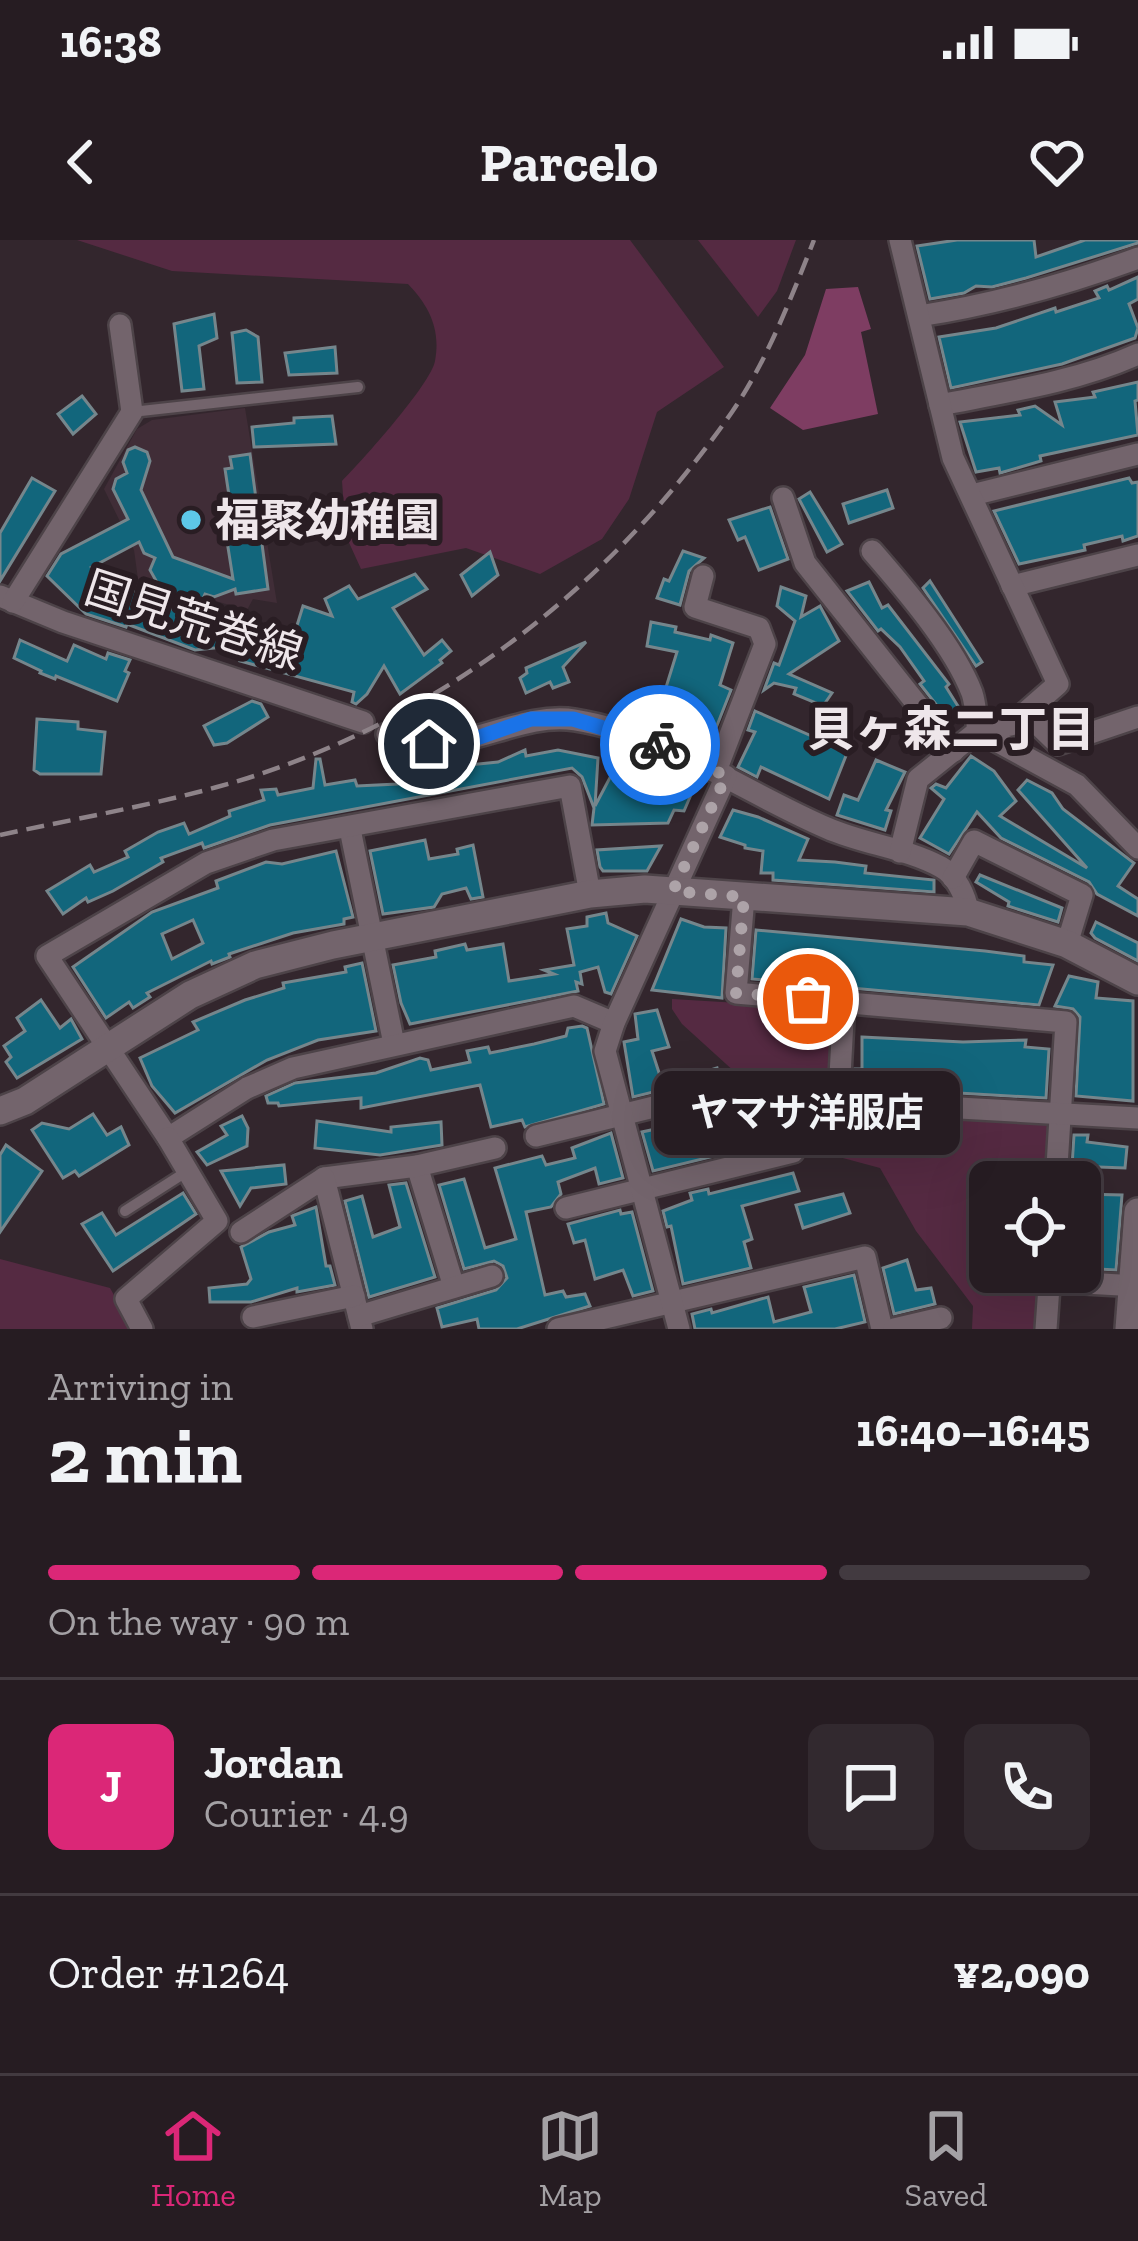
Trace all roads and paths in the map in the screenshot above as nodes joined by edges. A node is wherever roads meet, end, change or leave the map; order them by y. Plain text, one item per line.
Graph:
1 (900, 240) edge
2 (1138, 257) edge
3 (919, 316) junction
4 (120, 325) dead end
5 (1138, 354) edge
6 (358, 387) dead end
7 (940, 405) junction
8 (132, 412) junction
9 (1138, 454) edge
10 (973, 495) junction
11 (783, 498) dead end
12 (870, 552) dead end
13 (1138, 555) edge
14 (703, 576) dead end
15 (1012, 586) junction
16 (7, 599) edge
17 (1028, 713) junction
18 (1138, 717) edge
19 (363, 722) dead end
20 (978, 731) junction
21 (387, 734) dead end
22 (954, 751) junction
23 (721, 774) junction
24 (350, 829) junction
25 (1138, 848) edge
26 (900, 852) junction
27 (953, 878) junction
28 (673, 891) junction
29 (590, 894) junction
30 (744, 897) junction
31 (968, 912) junction
32 (372, 937) junction
33 (1067, 944) junction
34 (1138, 981) edge
35 (844, 1002) junction
36 (614, 1022) junction
37 (394, 1044) junction
38 (108, 1048) junction
39 (735, 1088) dead end
40 (0, 1111) edge
41 (1061, 1114) junction
42 (622, 1115) junction
43 (1138, 1118) edge
44 (536, 1136) dead end
45 (168, 1138) junction
46 (495, 1148) dead end
47 (793, 1152) dead end
48 (1058, 1161) edge
49 (417, 1166) junction
50 (189, 1171) junction
51 (324, 1178) junction
52 (642, 1189) junction
53 (566, 1208) dead end
54 (124, 1211) dead end
55 (1138, 1212) edge
56 (242, 1232) dead end
57 (492, 1276) dead end
58 (1101, 1282) edge
59 (1135, 1286) edge
60 (454, 1287) junction
61 (1049, 1293) edge
62 (672, 1301) junction
63 (358, 1314) edge
64 (254, 1317) dead end
65 (941, 1318) dead end
66 (142, 1329) edge
67 (558, 1329) edge
68 (680, 1329) edge
69 (882, 1329) edge
70 (894, 1329) edge
71 (1046, 1329) edge
72 (1130, 1329) edge

1 - 3 street
2 - 3 street
3 - 7 street
4 - 8 street
5 - 7 street
6 - 8 lane
7 - 10 street
8 - 16 street
9 - 10 street
10 - 15 street
11 - 22 street
12 - 20 street
13 - 15 street
14 - 23 street
15 - 17 street
16 - 19 street, 国見荒巻線
17 - 18 street
17 - 20 street
20 - 22 street
20 - 25 street
21 - 23 street
22 - 26 street
23 - 26 street
23 - 28 street
24 - 29 street
24 - 32 street
24 - 38 street
26 - 27 street
27 - 31 street
27 - 33 street
28 - 29 street
28 - 30 street
28 - 36 street
29 - 32 street
30 - 31 street
30 - 35 street
31 - 33 street
32 - 37 street
32 - 38 street
33 - 34 street
35 - 41 street
35 - 41 street
36 - 37 street
36 - 42 street
37 - 45 street
38 - 40 street
38 - 45 street
39 - 42 street
41 - 43 street
41 - 48 street
42 - 44 street
42 - 52 street
45 - 50 street
46 - 49 street
47 - 52 street
49 - 51 street
49 - 60 street
50 - 54 lane
50 - 66 street
51 - 56 street
51 - 63 street
52 - 53 street
52 - 62 street
55 - 59 street
57 - 60 street
58 - 59 street
59 - 72 street
60 - 63 street
61 - 71 street
62 - 67 street
62 - 68 street
62 - 69 street
63 - 64 street
65 - 70 street

